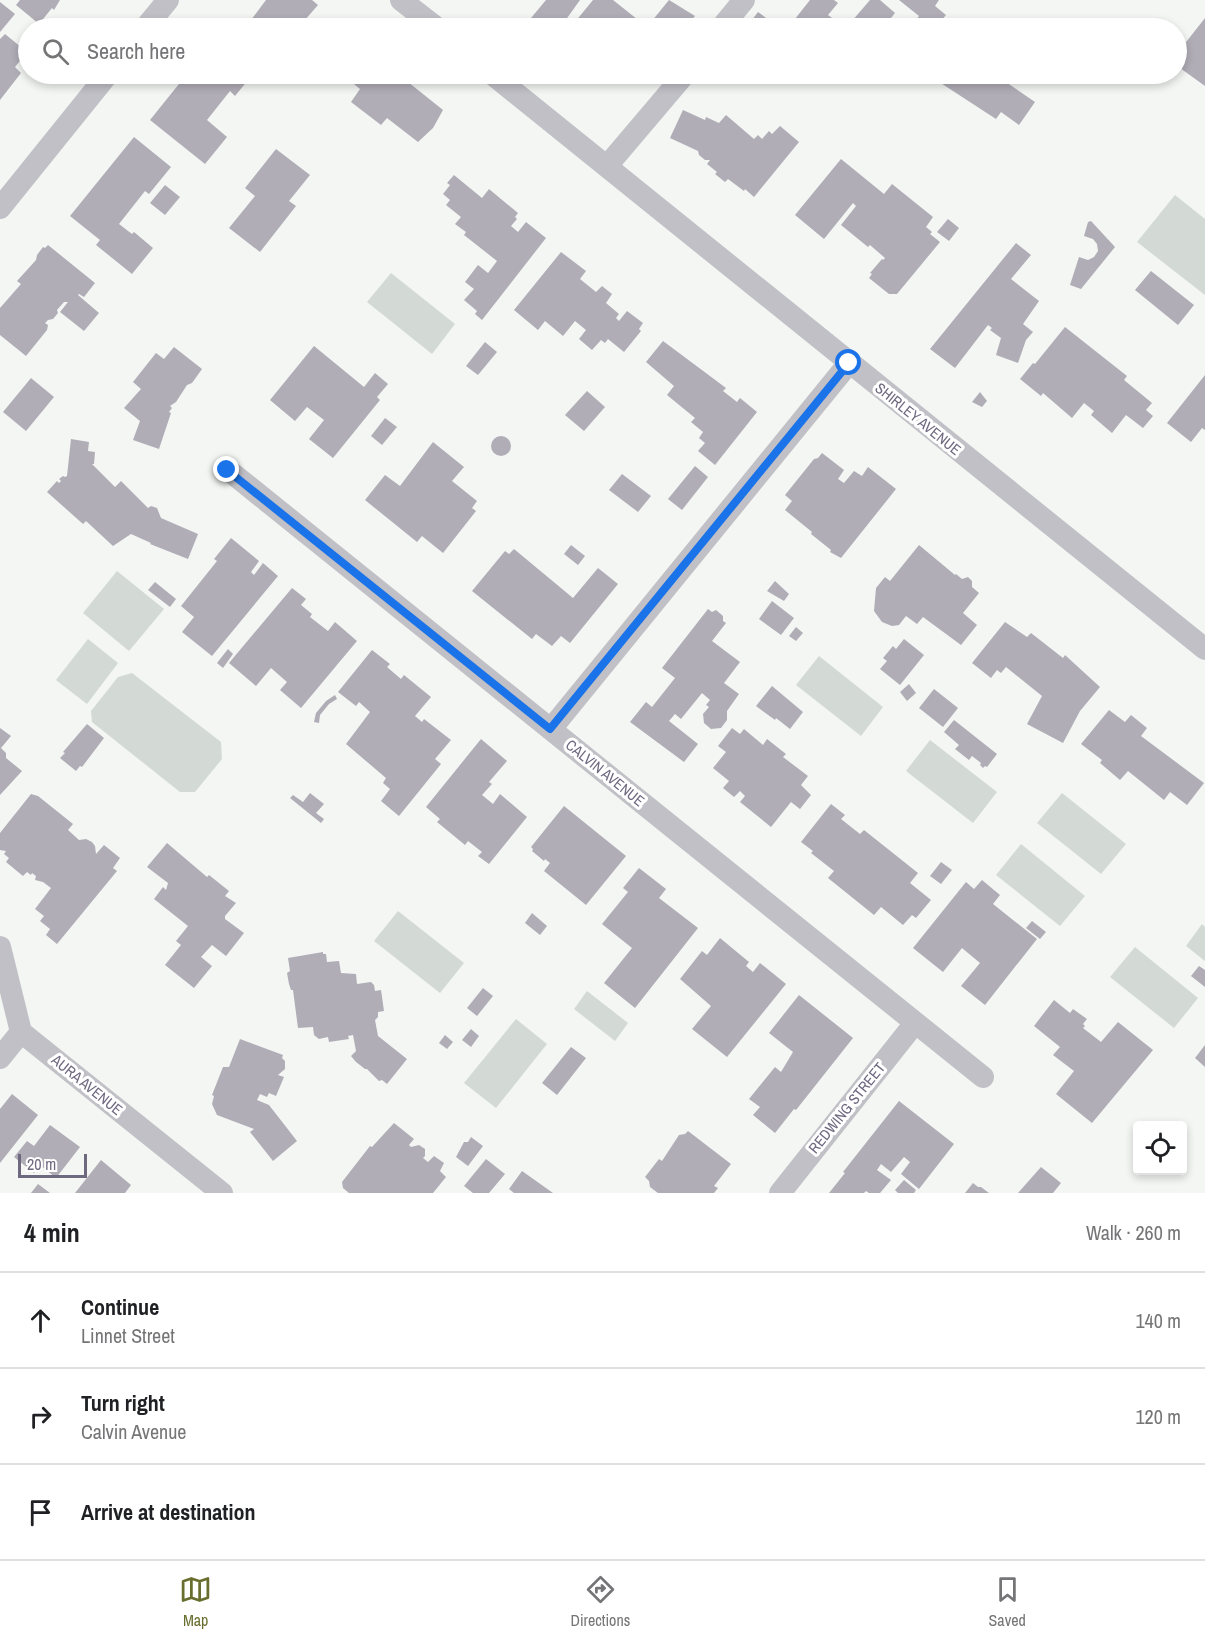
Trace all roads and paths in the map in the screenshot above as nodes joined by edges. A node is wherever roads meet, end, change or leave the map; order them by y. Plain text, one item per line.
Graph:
1 (168, 0) edge
2 (401, 0) edge
3 (744, 0) edge
4 (153, 18) edge
5 (424, 18) edge
6 (729, 18) edge
7 (100, 84) edge
8 (504, 84) edge
9 (677, 84) edge
10 (607, 166) junction
11 (0, 208) edge
12 (849, 363) junction
13 (227, 470) dead end
14 (1205, 649) edge
15 (550, 729) junction
16 (0, 947) edge
17 (915, 1023) junction
18 (21, 1032) junction
19 (0, 1058) edge
20 (983, 1077) dead end
21 (222, 1193) edge
22 (780, 1193) edge

1 - 4 street
2 - 5 street
3 - 6 street
7 - 11 street
8 - 10 street, SHIRLEY AVENUE
9 - 10 street
10 - 12 street, SHIRLEY AVENUE
12 - 14 street, SHIRLEY AVENUE
12 - 15 street
13 - 15 street, CALVIN AVENUE
15 - 17 street, CALVIN AVENUE
16 - 18 street
17 - 20 street, CALVIN AVENUE
17 - 22 street, REDWING STREET
18 - 19 street
18 - 21 street, AURA AVENUE

